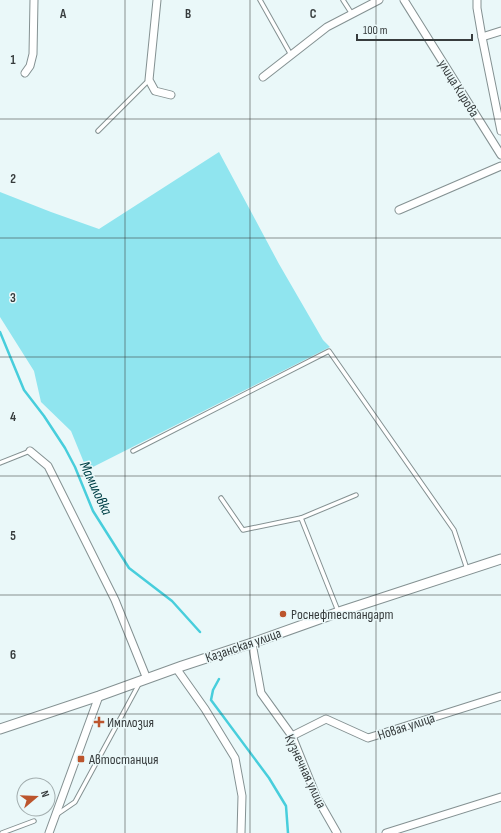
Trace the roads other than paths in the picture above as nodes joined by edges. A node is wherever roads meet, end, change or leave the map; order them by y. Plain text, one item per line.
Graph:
1 (34, 0) edge
2 (157, 0) edge
3 (260, 0) edge
4 (343, 0) edge
5 (379, 0) edge
6 (404, 0) edge
7 (477, 0) edge
8 (352, 14) junction
9 (501, 31) edge
10 (482, 37) junction
11 (291, 55) junction
12 (25, 73) dead end
13 (263, 77) dead end
14 (149, 80) junction
15 (171, 95) dead end
16 (98, 131) dead end
17 (501, 131) edge
18 (501, 155) edge
19 (501, 166) edge
20 (399, 210) dead end
21 (30, 451) joint
22 (133, 451) dead end
23 (0, 463) edge
24 (356, 495) dead end
25 (221, 498) dead end
26 (301, 518) junction
27 (501, 559) edge
28 (467, 570) junction
29 (339, 612) junction
30 (252, 643) junction
31 (176, 668) junction
32 (144, 680) junction
33 (99, 696) junction
34 (501, 696) edge
35 (0, 729) edge
36 (292, 736) junction
37 (501, 797) edge
38 (56, 816) joint
39 (56, 817) edge
40 (34, 821) dead end
41 (2, 833) edge
42 (49, 833) edge
43 (241, 833) edge
44 (337, 833) edge
45 (386, 833) edge

1 - 12 street
2 - 14 street
3 - 11 lane
4 - 8 lane
5 - 8 street
6 - 18 street, улица Кирова
7 - 10 street
8 - 11 street
9 - 10 street
10 - 17 street
11 - 13 street
14 - 15 street
14 - 16 lane
19 - 20 street
21 - 23 lane
21 - 32 street
22 - 28 lane
24 - 26 lane
25 - 26 lane
26 - 29 lane
27 - 28 street, Казанская улица
28 - 29 street, Казанская улица
29 - 30 street, Казанская улица
30 - 31 street, Казанская улица
30 - 36 street, Кузнечная улица
31 - 32 street, Казанская улица
31 - 43 street
32 - 33 street, Казанская улица
32 - 38 lane
33 - 35 street, Казанская улица
33 - 38 street
34 - 36 street, Новая улица
36 - 44 street, Кузнечная улица
37 - 45 street
39 - 42 street
40 - 41 lane

